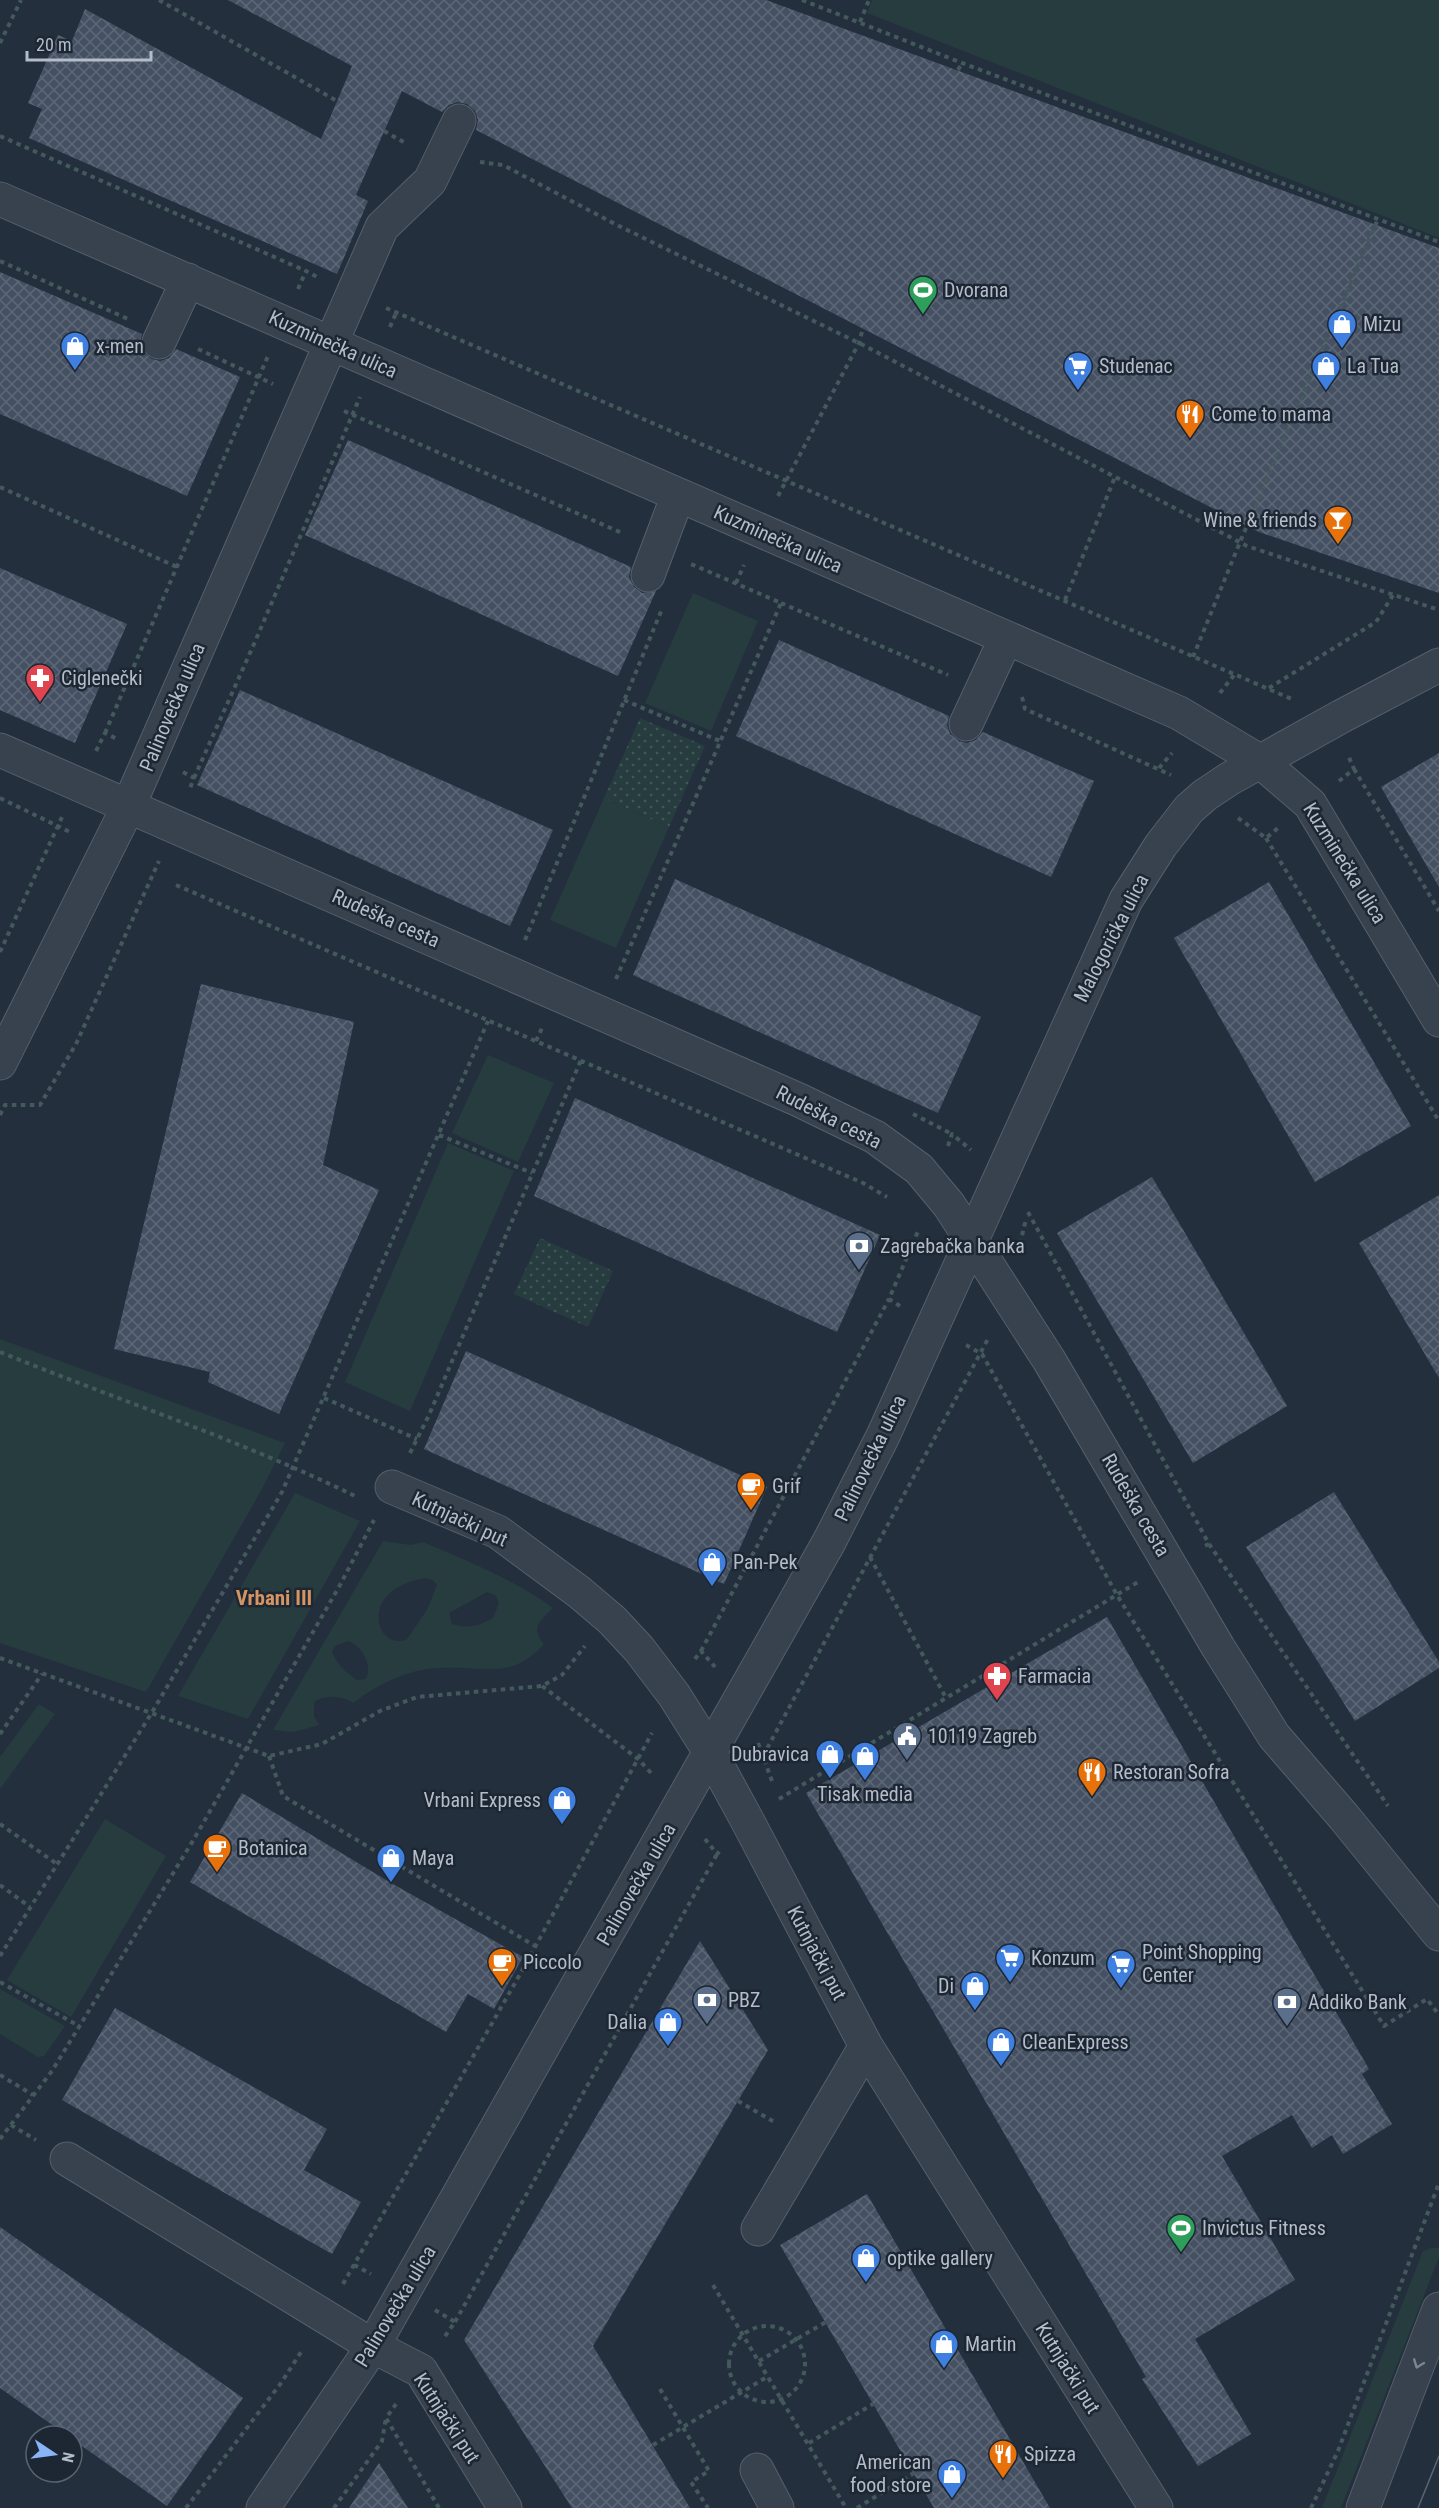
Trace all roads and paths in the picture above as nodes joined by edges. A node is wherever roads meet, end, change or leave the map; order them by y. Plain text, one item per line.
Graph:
1 (21, 0) edge
2 (159, 0) edge
3 (802, 0) edge
4 (869, 0) edge
5 (860, 22) junction
6 (0, 43) edge
7 (962, 63) junction
8 (958, 70) dead end
9 (337, 101) dead end
10 (459, 121) dead end
11 (384, 131) dead end
12 (0, 136) edge
13 (441, 156) junction
14 (0, 199) edge
15 (1378, 219) junction
16 (1439, 242) edge
17 (306, 271) junction
18 (188, 280) junction
19 (351, 293) junction
20 (283, 322) junction
21 (863, 328) dead end
22 (159, 342) dead end
23 (859, 343) junction
24 (330, 344) junction
25 (353, 413) dead end
26 (1115, 477) junction
27 (786, 480) junction
28 (0, 487) edge
29 (678, 495) junction
30 (760, 531) junction
31 (1240, 542) junction
32 (683, 561) dead end
33 (177, 567) junction
34 (648, 575) dead end
35 (736, 584) junction
36 (1393, 595) junction
37 (1065, 600) junction
38 (781, 603) junction
39 (665, 604) dead end
40 (1439, 610) edge
41 (1006, 638) junction
42 (1193, 657) junction
43 (1439, 665) edge
44 (987, 675) junction
45 (1268, 688) junction
46 (624, 700) junction
47 (1301, 703) dead end
48 (966, 724) dead end
49 (105, 733) dead end
50 (720, 741) junction
51 (0, 750) edge
52 (1346, 751) dead end
53 (1261, 762) junction
54 (1354, 769) junction
55 (194, 778) dead end
56 (1205, 795) junction
57 (0, 798) edge
58 (1310, 804) junction
59 (129, 805) junction
60 (58, 825) junction
61 (1266, 837) junction
62 (106, 853) junction
63 (176, 885) dead end
64 (1439, 911) edge
65 (524, 941) dead end
66 (0, 952) edge
67 (615, 981) dead end
68 (1439, 1020) edge
69 (488, 1021) junction
70 (581, 1060) junction
71 (0, 1063) edge
72 (1439, 1121) edge
73 (439, 1135) junction
74 (532, 1173) junction
75 (887, 1197) dead end
76 (972, 1240) junction
77 (889, 1299) dead end
78 (0, 1352) edge
79 (981, 1354) dead end
80 (324, 1398) junction
81 (417, 1438) junction
82 (294, 1466) junction
83 (386, 1498) junction
84 (1209, 1544) dead end
85 (870, 1557) junction
86 (589, 1642) dead end
87 (701, 1651) dead end
88 (0, 1658) edge
89 (42, 1674) junction
90 (542, 1686) junction
91 (946, 1698) junction
92 (151, 1714) junction
93 (0, 1734) edge
94 (246, 1748) junction
95 (710, 1752) junction
96 (269, 1756) junction
97 (763, 1756) dead end
98 (779, 1799) dead end
99 (1389, 1807) dead end
100 (0, 1824) edge
101 (717, 1854) dead end
102 (57, 1864) junction
103 (0, 1884) edge
104 (30, 1907) junction
105 (1436, 1925) edge
106 (535, 1946) junction
107 (0, 1956) edge
108 (0, 1982) edge
109 (1439, 2016) edge
110 (79, 2026) junction
111 (866, 2046) junction
112 (0, 2075) edge
113 (33, 2095) junction
114 (738, 2101) dead end
115 (0, 2139) edge
116 (808, 2142) junction
117 (67, 2159) dead end
118 (1439, 2183) edge
119 (758, 2229) dead end
120 (713, 2285) dead end
121 (1439, 2310) edge
122 (324, 2316) junction
123 (455, 2322) dead end
124 (826, 2322) dead end
125 (743, 2334) junction
126 (796, 2339) junction
127 (373, 2346) junction
128 (759, 2361) junction
129 (421, 2371) junction
130 (767, 2377) junction
131 (660, 2389) dead end
132 (742, 2392) junction
133 (781, 2399) junction
134 (873, 2404) dead end
135 (386, 2418) junction
136 (683, 2427) junction
137 (809, 2443) junction
138 (652, 2445) dead end
139 (757, 2470) dead end
140 (914, 2473) dead end
141 (186, 2508) edge
142 (264, 2508) edge
143 (334, 2508) edge
144 (439, 2508) edge
145 (505, 2508) edge
146 (708, 2508) edge
147 (777, 2508) edge
148 (846, 2508) edge
149 (857, 2508) edge
150 (1156, 2508) edge
151 (1311, 2508) edge
152 (1363, 2508) edge

1 - 6 path
2 - 9 path
3 - 5 path
4 - 5 path
5 - 7 path
7 - 8 path
7 - 15 path
10 - 13 street, Palinovečka ulica
11 - 13 path
12 - 17 path
13 - 19 street, Palinovečka ulica
13 - 23 path
14 - 18 street, Kuzminečka ulica
15 - 16 path
15 - 31 path
17 - 19 path
17 - 20 path
18 - 20 street, Kuzminečka ulica
18 - 22 street
19 - 24 street, Palinovečka ulica
19 - 27 path
20 - 24 street, Kuzminečka ulica
20 - 33 path
21 - 23 path
23 - 26 path
23 - 27 path
24 - 29 street, Kuzminečka ulica
24 - 59 street, Palinovečka ulica
25 - 55 path
26 - 31 path
26 - 37 path
27 - 30 path
27 - 37 path
28 - 33 path
29 - 30 street, Kuzminečka ulica
29 - 34 street
30 - 35 path
30 - 41 street, Kuzminečka ulica
31 - 36 path
31 - 42 path
32 - 35 path
33 - 49 path
35 - 38 path
36 - 40 path
36 - 45 path
37 - 42 path
38 - 44 path
38 - 50 path
39 - 46 path
41 - 44 street
41 - 53 street, Kuzminečka ulica
42 - 45 path
43 - 53 street, Malogorička ulica
44 - 48 street
44 - 56 path
45 - 47 path
46 - 50 path
46 - 65 path
50 - 67 path
51 - 59 street, Rudeška cesta
52 - 54 path
53 - 56 street, Malogorička ulica
53 - 58 street, Kuzminečka ulica
54 - 58 path
54 - 64 path
56 - 61 path
56 - 76 street, Malogorička ulica
57 - 60 path
58 - 61 path
58 - 68 street, Kuzminečka ulica
59 - 62 street, Palinovečka ulica
59 - 76 street, Rudeška cesta
60 - 62 path
60 - 66 path
61 - 72 path
62 - 71 street, Palinovečka ulica
63 - 69 path
69 - 70 path
69 - 73 path
70 - 74 path
70 - 75 path
73 - 74 path
73 - 80 path
74 - 81 path
76 - 95 street, Palinovečka ulica
76 - 105 street, Rudeška cesta
77 - 87 path
78 - 82 path
79 - 85 path
80 - 81 path
80 - 82 path
81 - 83 path
82 - 83 path
82 - 92 path
83 - 94 path
83 - 95 street, Kutnjački put
84 - 99 path
85 - 91 path
85 - 97 path
86 - 90 path
88 - 89 path
89 - 92 path
89 - 93 path
90 - 96 path
90 - 106 path
91 - 98 path
91 - 109 path
92 - 94 path
92 - 102 path
94 - 96 path
94 - 110 path
95 - 111 street, Kutnjački put
95 - 127 street, Palinovečka ulica
96 - 106 path
100 - 102 path
101 - 123 path
102 - 104 path
103 - 104 path
104 - 107 path
106 - 122 path
108 - 110 path
110 - 113 path
111 - 116 street
111 - 150 street, Kutnjački put
112 - 113 path
113 - 115 path
114 - 116 path
116 - 119 street
117 - 122 street, Kutnjački put
118 - 151 path
120 - 125 path
121 -> 152 street
122 - 127 street, Kutnjački put
122 - 141 path
124 - 126 path
125 - 126 path
125 - 128 path
125 - 132 path
126 - 128 path
126 - 133 path
127 - 129 street, Kutnjački put
127 - 142 street, Palinovečka ulica
128 - 130 path
129 - 135 path
129 - 145 street, Kutnjački put
130 - 132 path
130 - 133 path
131 - 136 path
132 - 133 path
132 - 136 path
133 - 137 path
134 - 137 path
135 - 143 path
135 - 144 path
136 - 138 path
136 - 146 path
137 - 148 path
139 - 147 street
140 - 149 path

